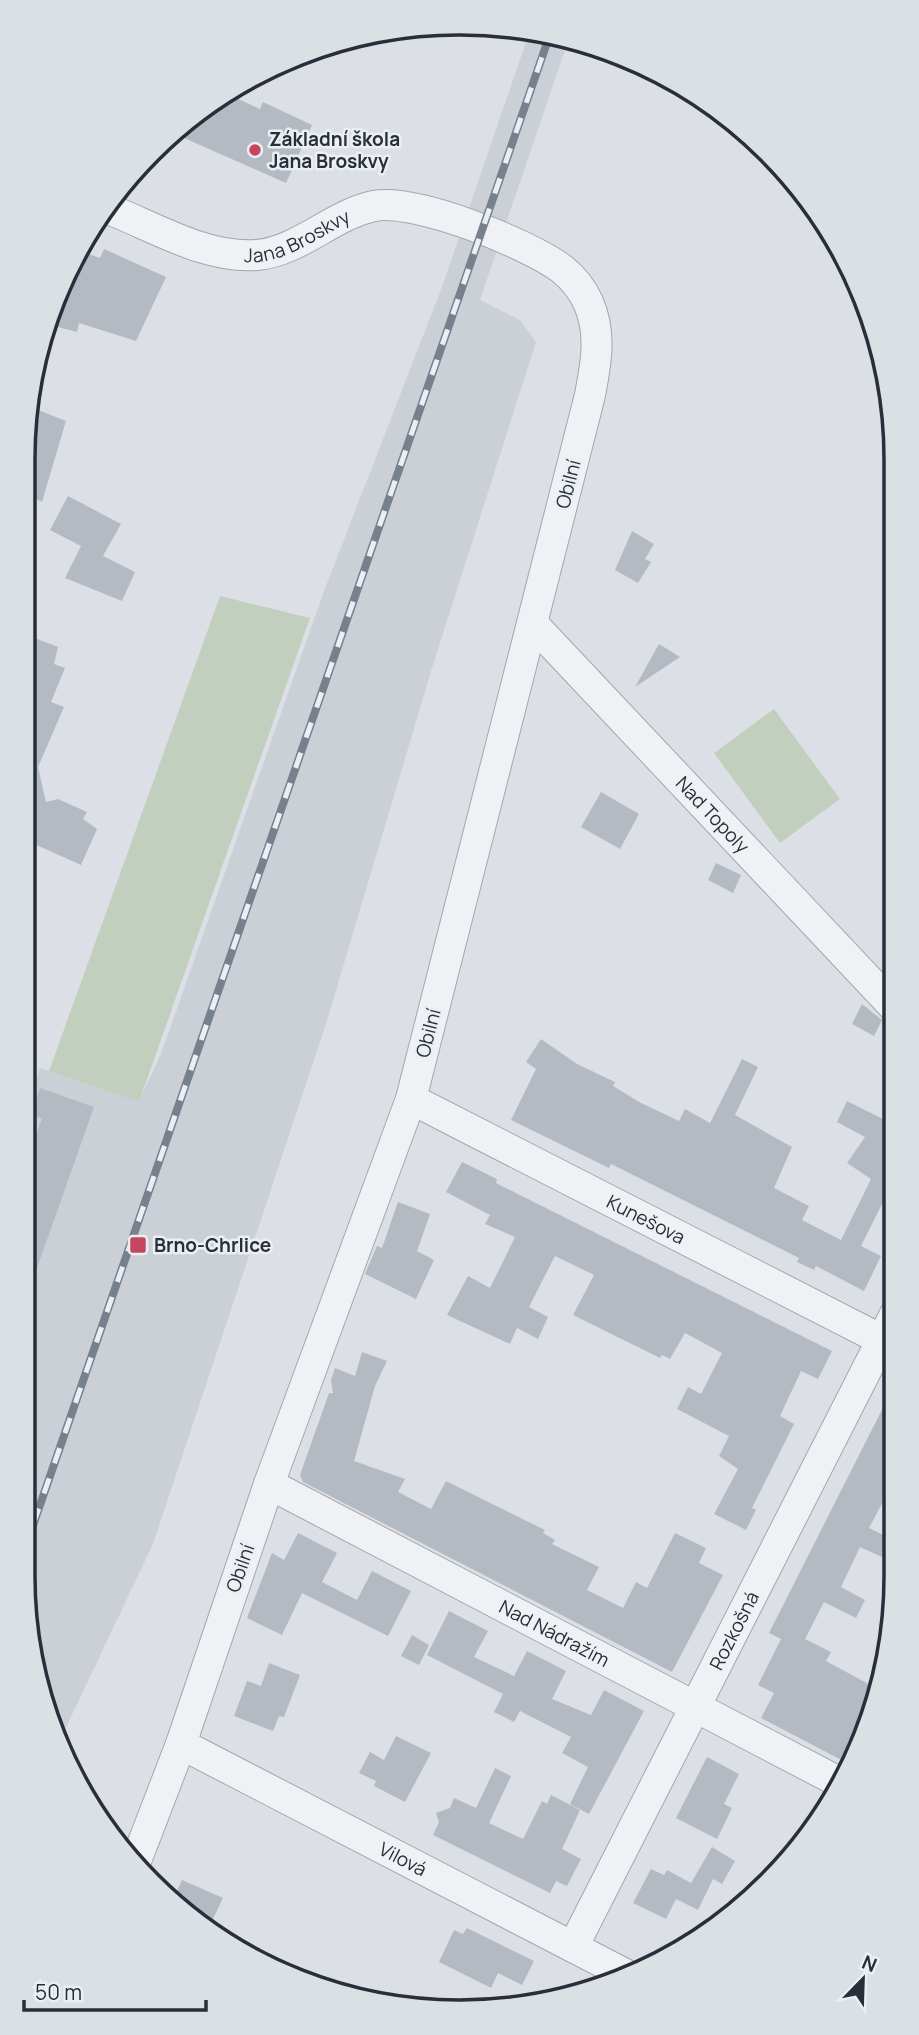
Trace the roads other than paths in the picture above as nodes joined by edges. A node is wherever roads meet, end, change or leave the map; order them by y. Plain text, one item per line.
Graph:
1 (115, 212) edge
2 (483, 232) joint
3 (533, 624) junction
4 (884, 996) edge
5 (411, 1100) junction
6 (884, 1325) edge
7 (884, 1337) edge
8 (268, 1484) junction
9 (695, 1707) junction
10 (181, 1744) junction
11 (832, 1778) edge
12 (139, 1854) edge
13 (573, 1947) junction
14 (617, 1970) edge

1 - 2 street, Jana Broskvy
2 - 3 street, Obilní
3 - 4 street, Nad Topoly
3 - 5 street, Obilní
5 - 6 street, Kunešova
5 - 8 street, Obilní
7 - 9 street, Rozkošná
8 - 9 street, Nad Nádražím
8 - 10 street, Obilní
9 - 11 street, Nad Nádražím
9 - 13 street, Rozkošná
10 - 12 street, Obilní
10 - 13 street, Vilová
13 - 14 street, Vilová

